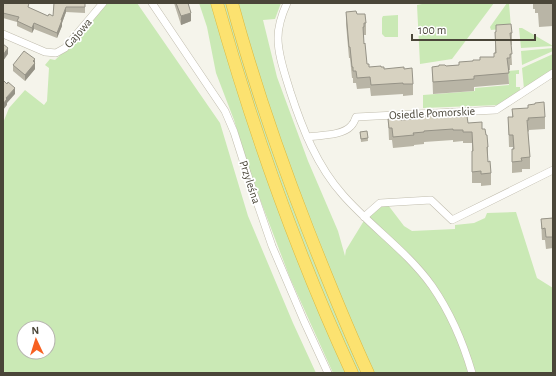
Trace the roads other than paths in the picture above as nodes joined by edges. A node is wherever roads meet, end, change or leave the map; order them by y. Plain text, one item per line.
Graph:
1 (103, 3) edge
2 (152, 3) edge
3 (218, 3) edge
4 (232, 3) edge
5 (287, 3) edge
6 (3, 34) edge
7 (553, 73) edge
8 (307, 137) junction
9 (553, 170) edge
10 (364, 217) junction
11 (328, 373) edge
12 (352, 373) edge
13 (368, 373) edge
14 (472, 373) edge

1 - 6 street, Gajowa
2 - 11 street, Przyleśna
3 - 12 highway
4 - 13 highway
5 - 8 street
7 - 8 street, Osiedle Pomorskie
8 - 10 street
9 - 10 street
10 - 14 street

